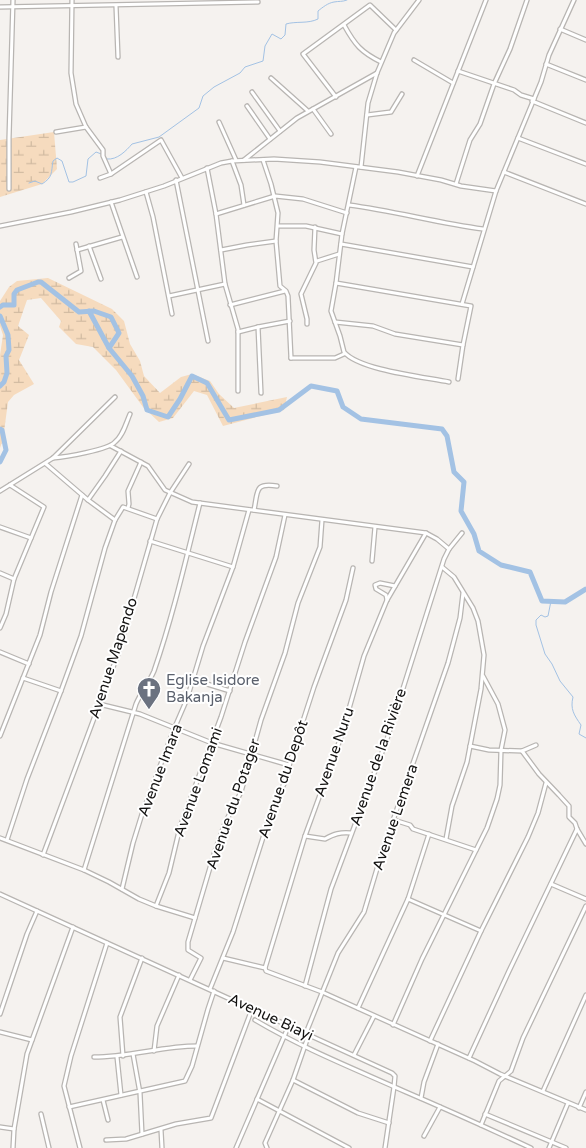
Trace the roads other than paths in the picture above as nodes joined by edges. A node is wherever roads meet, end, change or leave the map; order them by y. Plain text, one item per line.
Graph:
1 (13, 0) edge
2 (72, 0) edge
3 (420, 0) edge
4 (486, 0) edge
5 (527, 0) edge
6 (574, 0) edge
7 (258, 2) dead end
8 (72, 6) junction
9 (116, 6) junction
10 (0, 7) edge
11 (13, 7) junction
12 (344, 25) junction
13 (560, 29) junction
14 (396, 30) junction
15 (586, 40) edge
16 (118, 57) dead end
17 (414, 60) dead end
18 (381, 62) junction
19 (546, 64) junction
20 (458, 71) junction
21 (377, 73) junction
22 (271, 78) dead end
23 (586, 80) edge
24 (453, 83) junction
25 (494, 84) junction
26 (252, 92) dead end
27 (402, 94) dead end
28 (336, 97) junction
29 (533, 100) junction
30 (247, 106) dead end
31 (313, 109) junction
32 (308, 112) junction
33 (367, 115) junction
34 (219, 122) dead end
35 (586, 123) edge
36 (86, 127) junction
37 (280, 131) junction
38 (56, 132) dead end
39 (331, 134) dead end
40 (518, 138) junction
41 (270, 139) junction
42 (253, 153) junction
43 (244, 160) junction
44 (257, 160) junction
45 (263, 160) junction
46 (234, 161) junction
47 (586, 164) edge
48 (356, 167) junction
49 (361, 167) junction
50 (207, 168) junction
51 (504, 172) junction
52 (111, 174) junction
53 (417, 176) junction
54 (100, 178) dead end
55 (182, 178) junction
56 (176, 180) junction
57 (456, 184) junction
58 (9, 189) dead end
59 (496, 191) junction
60 (146, 192) junction
61 (275, 196) junction
62 (111, 202) junction
63 (586, 204) edge
64 (244, 205) junction
65 (349, 205) junction
66 (347, 213) junction
67 (216, 214) junction
68 (0, 226) edge
69 (278, 226) junction
70 (315, 227) junction
71 (483, 229) junction
72 (342, 234) junction
73 (122, 237) junction
74 (276, 241) junction
75 (76, 244) dead end
76 (341, 244) junction
77 (89, 246) junction
78 (77, 250) junction
79 (220, 250) junction
80 (339, 254) junction
81 (317, 261) junction
82 (473, 267) junction
83 (137, 277) dead end
84 (69, 278) dead end
85 (101, 279) dead end
86 (225, 284) junction
87 (336, 284) junction
88 (197, 289) junction
89 (286, 290) junction
90 (169, 296) junction
91 (462, 304) junction
92 (230, 305) junction
93 (172, 314) dead end
94 (290, 321) junction
95 (334, 322) junction
96 (307, 324) dead end
97 (258, 327) junction
98 (238, 332) junction
99 (208, 342) dead end
100 (463, 345) junction
101 (344, 354) junction
102 (458, 378) dead end
103 (449, 382) dead end
104 (238, 391) dead end
105 (260, 393) dead end
106 (115, 397) dead end
107 (130, 414) dead end
108 (111, 446) junction
109 (120, 451) junction
110 (54, 458) junction
111 (141, 462) junction
112 (46, 464) junction
113 (189, 464) dead end
114 (10, 485) junction
115 (277, 486) dead end
116 (0, 491) edge
117 (170, 493) junction
118 (82, 495) junction
119 (88, 500) junction
120 (200, 503) junction
121 (128, 508) junction
122 (249, 510) junction
123 (254, 510) junction
124 (285, 515) junction
125 (157, 519) junction
126 (115, 520) junction
127 (322, 520) junction
128 (0, 527) edge
129 (376, 527) junction
130 (426, 533) junction
131 (462, 533) dead end
132 (32, 538) junction
133 (150, 541) junction
134 (449, 548) junction
135 (187, 554) junction
136 (372, 561) dead end
137 (233, 567) junction
138 (442, 567) junction
139 (353, 568) dead end
140 (0, 572) edge
141 (14, 579) junction
142 (395, 586) junction
143 (463, 593) junction
144 (387, 600) junction
145 (0, 628) edge
146 (0, 652) edge
147 (29, 664) junction
148 (483, 676) junction
149 (23, 678) junction
150 (194, 680) junction
151 (61, 691) junction
152 (230, 691) junction
153 (99, 704) junction
154 (134, 713) junction
155 (174, 729) junction
156 (0, 736) edge
157 (212, 742) junction
158 (536, 745) dead end
159 (470, 746) junction
160 (501, 750) junction
161 (522, 750) junction
162 (251, 754) junction
163 (288, 765) junction
164 (546, 783) junction
165 (394, 820) junction
166 (577, 829) junction
167 (351, 833) junction
168 (429, 834) junction
169 (305, 836) junction
170 (0, 838) edge
171 (446, 839) junction
172 (7, 840) junction
173 (586, 844) edge
174 (476, 850) junction
175 (43, 855) junction
176 (84, 870) junction
177 (551, 884) junction
178 (122, 889) junction
179 (1, 896) edge
180 (408, 899) junction
181 (586, 899) edge
182 (156, 906) junction
183 (586, 906) edge
184 (37, 911) junction
185 (445, 914) junction
186 (195, 918) junction
187 (73, 927) junction
188 (481, 931) junction
189 (107, 943) junction
190 (142, 958) junction
191 (222, 958) junction
192 (265, 968) junction
193 (179, 975) junction
194 (190, 980) junction
195 (305, 986) junction
196 (212, 990) junction
197 (322, 992) junction
198 (586, 995) edge
199 (358, 1008) junction
200 (252, 1009) junction
201 (0, 1014) edge
202 (374, 1016) junction
203 (255, 1020) dead end
204 (393, 1024) junction
205 (289, 1025) junction
206 (0, 1032) edge
207 (307, 1034) junction
208 (284, 1038) junction
209 (32, 1040) junction
210 (430, 1041) junction
211 (438, 1044) junction
212 (197, 1046) junction
213 (304, 1047) junction
214 (154, 1051) junction
215 (133, 1054) junction
216 (354, 1055) junction
217 (123, 1056) junction
218 (94, 1057) dead end
219 (117, 1057) junction
220 (469, 1058) junction
221 (505, 1076) junction
222 (293, 1080) junction
223 (394, 1087) junction
224 (140, 1091) junction
225 (543, 1091) junction
226 (586, 1092) edge
227 (121, 1095) junction
228 (422, 1098) junction
229 (256, 1099) junction
230 (103, 1100) junction
231 (568, 1103) junction
232 (69, 1107) junction
233 (440, 1107) junction
234 (579, 1108) junction
235 (586, 1110) edge
236 (279, 1112) junction
237 (41, 1114) dead end
238 (485, 1114) junction
239 (108, 1120) dead end
240 (389, 1123) junction
241 (481, 1125) junction
242 (0, 1126) edge
243 (14, 1128) junction
244 (161, 1130) junction
245 (142, 1134) junction
246 (424, 1136) dead end
247 (106, 1140) dead end
248 (552, 1142) junction
249 (13, 1148) edge
250 (49, 1148) edge
251 (80, 1148) edge
252 (162, 1148) edge
253 (236, 1148) edge
254 (267, 1148) edge
255 (349, 1148) edge
256 (385, 1148) edge
257 (531, 1148) edge
258 (548, 1148) edge
259 (566, 1148) edge

1 - 11 street
2 - 8 street
3 - 14 street
4 - 20 street
5 - 25 street
6 - 13 street
7 - 9 street
8 - 9 street
8 - 11 street
8 - 36 street
9 - 16 street
10 - 11 street
11 - 58 street
12 - 14 street
12 - 18 street
12 - 28 street
13 - 15 street
13 - 19 street
14 - 18 street
17 - 24 street
18 - 21 street
19 - 23 street
19 - 29 street
20 - 24 street
20 - 25 street
21 - 28 street
21 - 33 street
22 - 32 street
24 - 53 street
25 - 29 street
25 - 57 street
26 - 37 street
27 - 33 street
28 - 31 street
29 - 35 street
29 - 40 street
30 - 41 street
31 - 32 street
31 - 39 street
32 - 37 street
33 - 49 street
34 - 46 street
36 - 38 street
36 - 52 street
37 - 41 street
40 - 47 street
40 - 51 street
41 - 42 street
42 - 43 street
42 - 44 street
43 - 44 street
43 - 46 street
44 - 45 street
45 - 48 street
45 - 61 street
46 - 50 street
46 - 64 street
48 - 49 street
48 - 65 street
49 - 53 street
50 - 55 street
50 - 67 street
51 - 59 street
51 - 63 street
52 - 54 street
52 - 55 street
53 - 57 street
55 - 56 street
56 - 60 street
56 - 88 street
57 - 59 street
59 - 71 street
60 - 62 street
60 - 90 street
61 - 64 street
61 - 66 street
61 - 69 street
62 - 68 street
62 - 73 street
64 - 67 street
65 - 66 street
65 - 71 street
66 - 72 street
67 - 79 street
69 - 70 street
69 - 74 street
70 - 72 street
70 - 81 street
71 - 82 street
72 - 76 street
73 - 77 street
73 - 83 street
74 - 79 street
74 - 89 street
75 - 78 street
76 - 80 street
76 - 82 street
77 - 78 street
77 - 85 street
78 - 84 street
79 - 86 street
80 - 81 street
80 - 87 street
81 - 96 street
82 - 91 street
86 - 88 street
86 - 92 street
87 - 91 street
87 - 95 street
88 - 90 street
88 - 99 street
89 - 92 street
89 - 94 street
90 - 93 street
91 - 100 street
92 - 98 street
94 - 97 street
94 - 101 street
95 - 100 street
95 - 101 street
97 - 98 street
97 - 105 street
98 - 104 street
100 - 102 street
101 - 103 street
106 - 110 street
107 - 108 street
108 - 109 street
108 - 110 street
109 - 111 street
109 - 119 street
110 - 112 street
111 - 117 street
111 - 121 street
112 - 114 street
112 - 118 street
113 - 117 street, Avenue Mapendo
114 - 116 street
114 - 132 street
115 - 123 street
117 - 120 street
117 - 125 street, Avenue Mapendo
118 - 119 street
118 - 147 street
119 - 126 street
120 - 122 street
120 - 135 street
121 - 125 street
121 - 126 street
122 - 123 street
122 - 137 street, Avenue Imara
123 - 124 street
124 - 127 street
124 - 152 street, Avenue Lomami
125 - 133 street, Avenue Mapendo
126 - 151 street
127 - 129 street
127 - 162 street, Avenue du Potager
128 - 132 street
129 - 130 street
129 - 136 street
130 - 134 street
130 - 142 street
131 - 134 street, Avenue de la Rivière
132 - 141 street
133 - 135 street
133 - 153 street, Avenue Mapendo
134 - 138 street, Avenue de la Rivière
135 - 137 street
135 - 154 street
137 - 150 street, Avenue Imara
138 - 143 street
138 - 167 street, Avenue de la Rivière
139 - 163 street, Avenue du Depôt
140 - 141 street
141 - 145 street
142 - 144 street, Avenue Nuru
142 - 144 street
143 - 148 street
143 - 165 street, Avenue Lemera
144 - 169 street, Avenue Nuru
146 - 147 street
147 - 149 street
148 - 159 street
148 - 160 street
149 - 151 street
149 - 156 street
150 - 152 street
150 - 155 street, Avenue Imara
151 - 172 street
152 - 157 street, Avenue Lomami
153 - 154 street
153 - 175 street, Avenue Mapendo
154 - 155 street
154 - 176 street
155 - 157 street
155 - 178 street, Avenue Imara
157 - 162 street
157 - 182 street, Avenue Lomami
158 - 161 street
159 - 160 street
159 - 171 street
160 - 161 street
160 - 174 street
161 - 164 street
162 - 163 street
162 - 186 street, Avenue du Potager
163 - 191 street, Avenue du Depôt
164 - 166 street
164 - 188 street
165 - 168 street
165 - 197 street, Avenue Lemera
166 - 173 street
166 - 177 street
167 - 169 street
167 - 195 street, Avenue de la Rivière
168 - 171 street
168 - 180 street
169 - 192 street, Avenue Nuru
170 - 172 street
171 - 174 street
172 - 175 street
174 - 185 street
175 - 176 street
176 - 178 street
177 - 181 street
177 - 220 street
178 - 182 street
179 - 184 street, Avenue Biayi
180 - 185 street
180 - 199 street
182 - 186 street
183 - 221 street
184 - 187 street, Avenue Biayi
184 - 201 street
185 - 188 street
185 - 204 street
186 - 194 street, Avenue du Potager
187 - 189 street, Avenue Biayi
187 - 209 street
188 - 210 street
189 - 190 street, Avenue Biayi
189 - 232 street
190 - 193 street, Avenue Biayi
190 - 217 street
191 - 192 street
191 - 196 street, Avenue du Depôt
192 - 195 street
193 - 194 street, Avenue Biayi
193 - 214 street
194 - 196 street, Avenue Biayi
195 - 197 street
196 - 200 street, Avenue Biayi
196 - 212 street, Avenue du Depôt
197 - 199 street
197 - 207 street, Avenue Lemera
198 - 225 street
199 - 202 street
200 - 205 street, Avenue Biayi
200 - 244 street
202 - 204 street
202 - 216 street
203 - 208 street
204 - 210 street
205 - 207 street, Avenue Biayi
205 - 208 street
206 - 209 street
207 - 213 street, Avenue Lemera
207 - 216 street, Avenue Biayi
208 - 213 street
208 - 229 street
209 - 243 street
210 - 211 street
211 - 220 street
211 - 228 street
212 - 214 street
212 - 224 street, Avenue du Depôt
213 - 222 street, Avenue Lemera
213 - 223 street
214 - 215 street
215 - 217 street
215 - 224 street
216 - 223 street, Avenue Biayi
217 - 219 street
218 - 219 street
219 - 227 street
220 - 221 street
221 - 225 street
221 - 238 street
222 - 236 street, Avenue Lemera
222 - 240 street
223 - 228 street
223 - 240 street
224 - 227 street
224 - 245 street
225 - 231 street
226 - 234 street
227 - 230 street
228 - 233 street
229 - 236 street
229 - 253 street
230 - 232 street
230 - 239 street
231 - 234 street
231 - 248 street
232 - 251 street
233 - 241 street
233 - 246 street
234 - 235 street
236 - 254 street, Avenue Lemera
236 - 255 street
237 - 250 street
238 - 241 street
238 - 248 street
240 - 256 street
241 - 257 street
242 - 243 street
243 - 249 street
244 - 245 street
244 - 252 street
245 - 247 street
248 - 258 street
248 - 259 street

